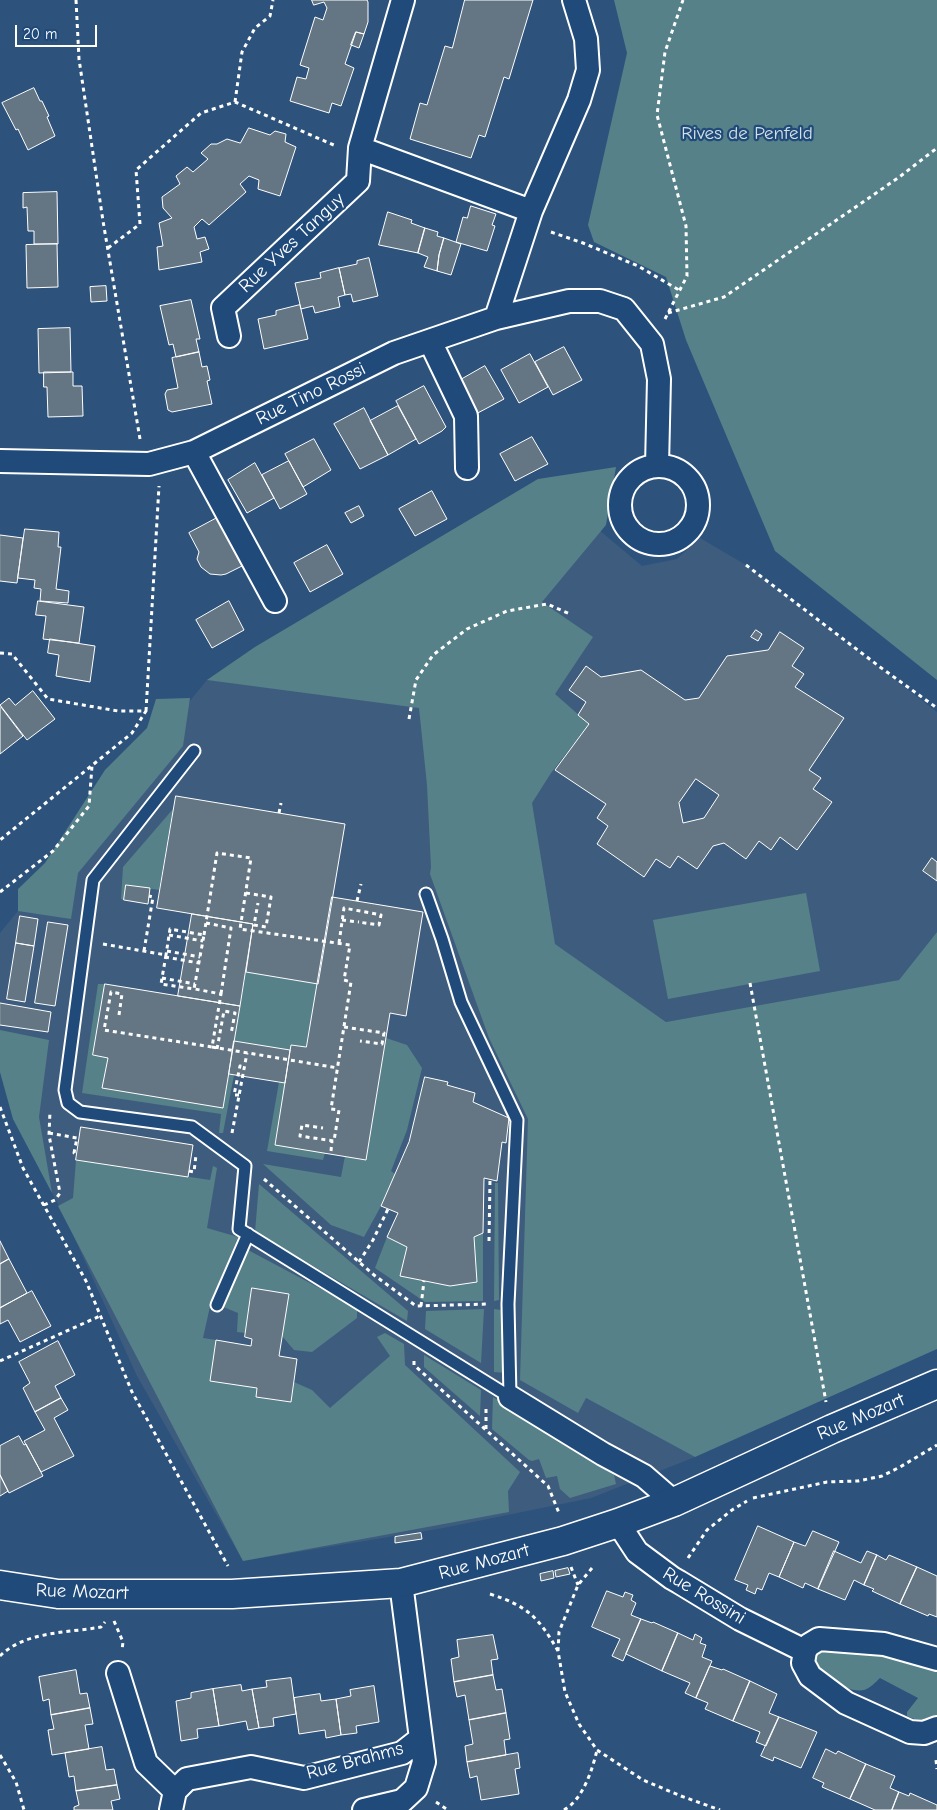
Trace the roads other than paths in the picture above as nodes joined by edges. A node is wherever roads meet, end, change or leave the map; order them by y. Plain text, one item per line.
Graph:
1 (403, 0) edge
2 (574, 0) edge
3 (360, 152) junction
4 (529, 218) junction
5 (496, 318) junction
6 (230, 336) dead end
7 (430, 341) junction
8 (194, 452) junction
9 (0, 461) edge
10 (657, 466) dead end
11 (467, 468) dead end
12 (275, 601) dead end
13 (194, 750) dead end
14 (426, 894) dead end
15 (248, 1234) junction
16 (217, 1305) dead end
17 (937, 1384) edge
18 (510, 1397) junction
19 (674, 1502) junction
20 (618, 1523) junction
21 (401, 1584) junction
22 (0, 1585) edge
23 (805, 1651) junction
24 (937, 1659) edge
25 (118, 1674) road end
26 (937, 1728) edge
27 (420, 1740) junction
28 (173, 1801) edge
29 (364, 1810) edge

1 - 3 street, Rue Yves Tanguy
2 - 4 street
3 - 4 street
3 - 6 street, Rue Yves Tanguy
4 - 5 street
5 - 7 street, Rue Tino Rossi
5 - 10 street, Rue Tino Rossi
7 - 8 street, Rue Tino Rossi
7 - 11 street
8 - 9 street, Rue Tino Rossi
8 - 12 street
13 - 15 lane
14 - 18 lane
15 - 16 lane
15 - 18 lane
17 - 19 street, Rue Mozart
18 - 19 street
19 - 20 street, Rue Mozart
20 - 21 street, Rue Mozart
20 - 23 street, Rue Rossini
21 - 22 street, Rue Mozart
21 - 27 street, Rue Brahms
23 - 24 street
23 - 26 street
25 - 28 street, Rue Brahms
27 - 28 street, Rue Brahms
27 - 29 street, Rue Brahms

